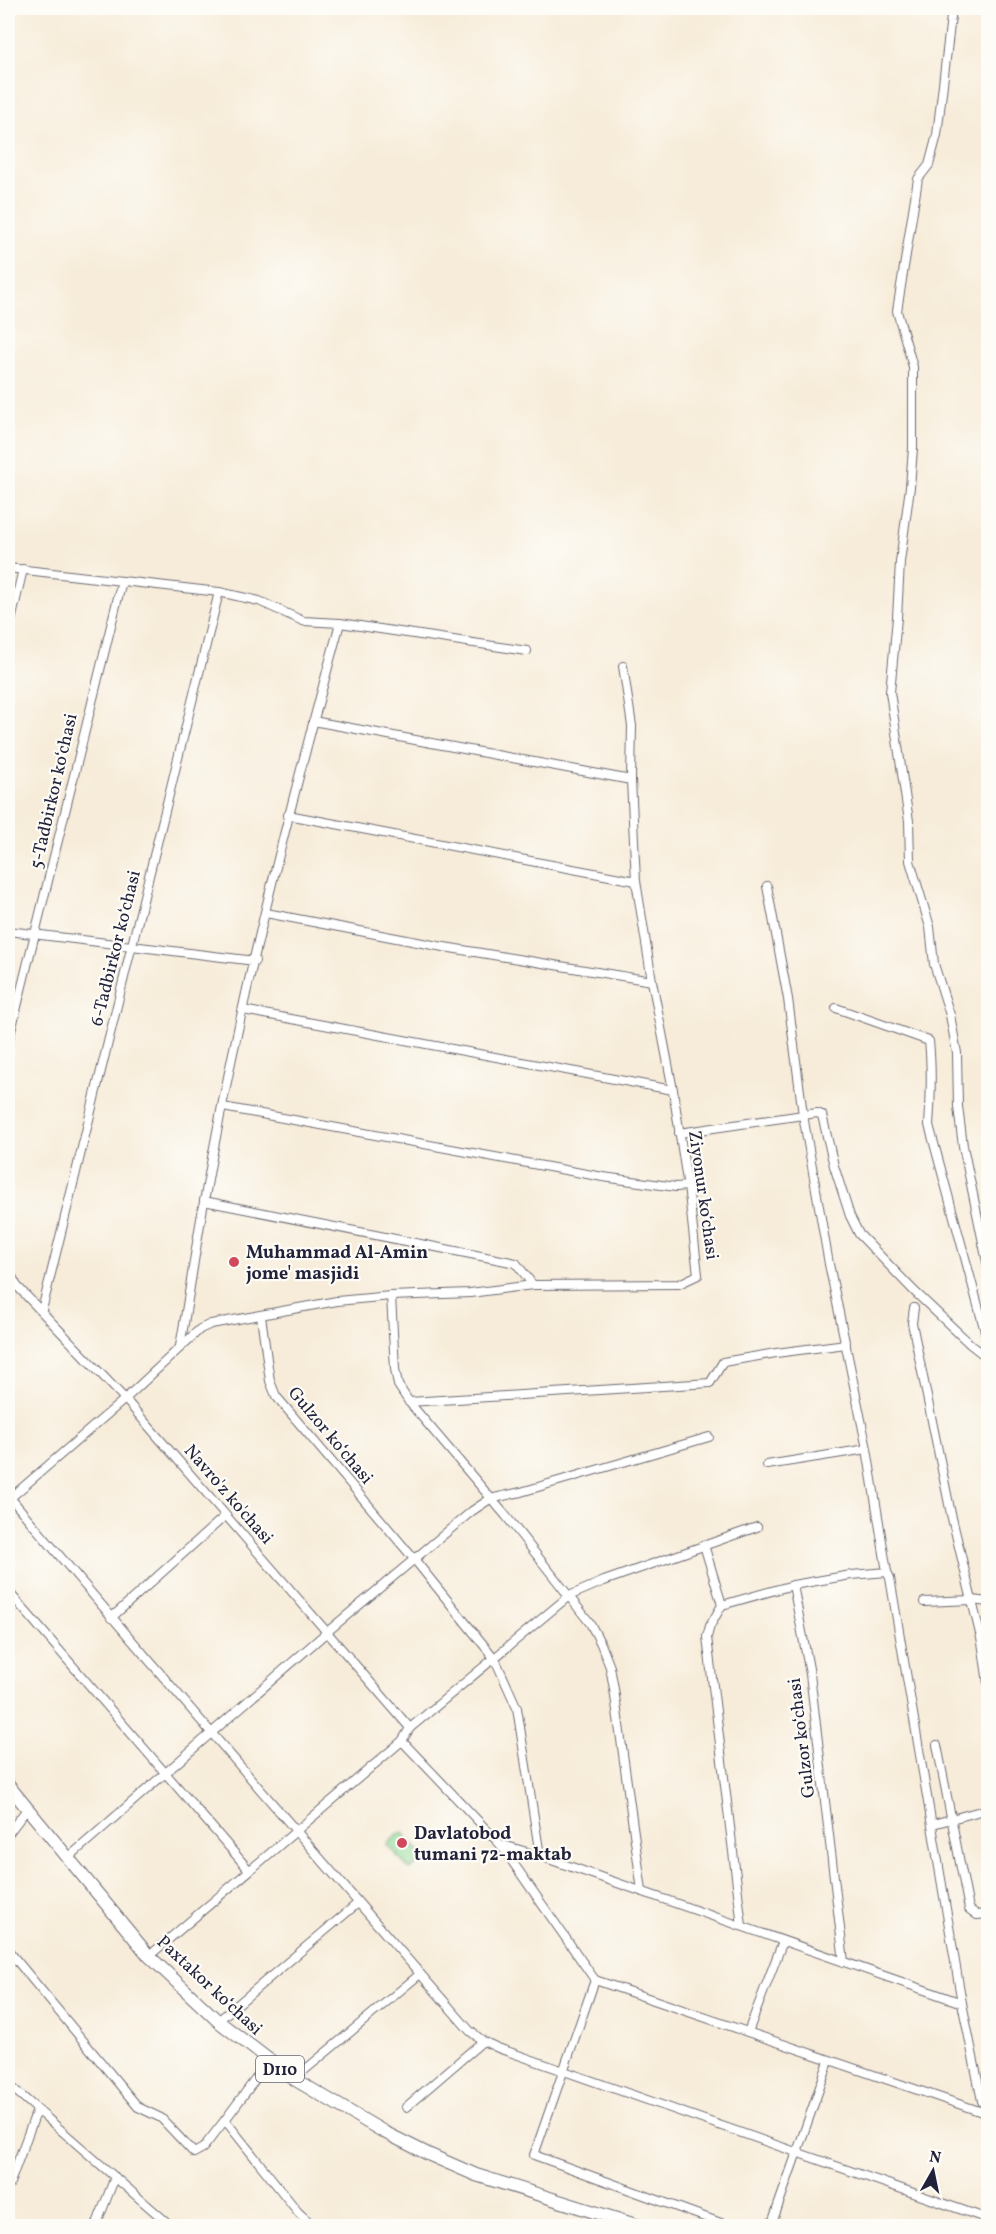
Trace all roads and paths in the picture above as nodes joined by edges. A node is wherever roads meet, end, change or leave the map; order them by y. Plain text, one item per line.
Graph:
1 (952, 8) edge
2 (8, 568) edge
3 (23, 569) junction
4 (122, 581) junction
5 (219, 592) junction
6 (340, 623) junction
7 (8, 634) edge
8 (527, 651) dead end
9 (623, 666) dead end
10 (313, 721) junction
11 (631, 780) junction
12 (288, 815) junction
13 (636, 881) junction
14 (767, 886) dead end
15 (266, 913) junction
16 (8, 931) edge
17 (35, 935) junction
18 (133, 946) junction
19 (255, 961) junction
20 (652, 981) junction
21 (836, 1008) dead end
22 (243, 1010) junction
23 (8, 1043) edge
24 (673, 1090) junction
25 (223, 1107) junction
26 (803, 1115) junction
27 (679, 1133) junction
28 (687, 1186) junction
29 (204, 1201) junction
30 (988, 1267) edge
31 (8, 1269) edge
32 (8, 1285) edge
33 (533, 1285) junction
34 (17, 1286) junction
35 (391, 1296) junction
36 (914, 1308) dead end
37 (42, 1310) junction
38 (261, 1316) junction
39 (846, 1344) junction
40 (180, 1346) junction
41 (988, 1358) edge
42 (125, 1399) junction
43 (409, 1402) junction
44 (709, 1437) dead end
45 (867, 1449) junction
46 (767, 1465) dead end
47 (8, 1498) edge
48 (490, 1499) junction
49 (225, 1516) junction
50 (757, 1527) dead end
51 (704, 1545) junction
52 (414, 1559) junction
53 (887, 1572) junction
54 (793, 1585) junction
55 (8, 1592) edge
56 (569, 1596) junction
57 (972, 1600) junction
58 (924, 1602) dead end
59 (988, 1602) edge
60 (722, 1605) junction
61 (111, 1618) junction
62 (327, 1632) junction
63 (495, 1659) junction
64 (988, 1683) edge
65 (410, 1728) junction
66 (212, 1732) junction
67 (402, 1741) junction
68 (937, 1745) dead end
69 (166, 1774) junction
70 (8, 1785) edge
71 (27, 1809) junction
72 (988, 1809) edge
73 (952, 1820) junction
74 (933, 1824) junction
75 (296, 1831) junction
76 (8, 1834) edge
77 (500, 1844) junction
78 (540, 1856) junction
79 (68, 1858) junction
80 (249, 1870) junction
81 (642, 1891) junction
82 (358, 1903) junction
83 (988, 1914) edge
84 (742, 1926) junction
85 (783, 1941) junction
86 (8, 1950) edge
87 (149, 1956) junction
88 (844, 1962) junction
89 (420, 1974) junction
90 (595, 1980) junction
91 (962, 2003) junction
92 (218, 2021) junction
93 (748, 2032) junction
94 (483, 2041) junction
95 (269, 2061) junction
96 (829, 2061) junction
97 (564, 2071) junction
98 (294, 2079) junction
99 (8, 2085) edge
100 (406, 2108) dead end
101 (37, 2110) junction
102 (988, 2113) edge
103 (225, 2120) junction
104 (796, 2152) junction
105 (115, 2178) junction
106 (8, 2188) edge
107 (988, 2219) edge
108 (96, 2226) edge
109 (171, 2226) edge
110 (309, 2226) edge
111 (639, 2226) edge
112 (729, 2226) edge
113 (771, 2226) edge

1 - 30 street
2 - 3 street
3 - 4 street
3 - 7 street
4 - 5 street
4 - 17 street, 5-Tadbirkor koʻchasi
5 - 6 street
5 - 18 street, 6-Tadbirkor koʻchasi
6 - 8 street
6 - 10 street
9 - 11 street, Ziyonur koʻchasi
10 - 11 street
10 - 12 street
11 - 13 street, Ziyonur koʻchasi
12 - 13 street
12 - 15 street
13 - 20 street, Ziyonur koʻchasi
14 - 26 street
15 - 19 street
15 - 20 street
16 - 17 street
17 - 18 street
17 - 23 street, 5-Tadbirkor koʻchasi
18 - 19 street
18 - 37 street, 6-Tadbirkor koʻchasi
19 - 22 street
20 - 24 street, Ziyonur koʻchasi
21 - 41 street
22 - 24 street
22 - 25 street
24 - 27 street, Ziyonur koʻchasi
25 - 28 street
25 - 29 street
26 - 27 street
26 - 39 street
26 - 41 street
27 - 28 street, Ziyonur koʻchasi
28 - 33 street, Ziyonur koʻchasi
29 - 33 street
29 - 40 street
31 - 34 street, Navro'z ko'chasi
32 - 34 street
33 - 35 street, Ziyonur koʻchasi
34 - 37 street, Navro'z ko'chasi
35 - 38 street, Ziyonur koʻchasi
35 - 43 street
36 - 57 street
37 - 42 street, Navro'z ko'chasi
38 - 40 street, Ziyonur koʻchasi
38 - 52 street, Gulzor koʻchasi
39 - 43 street
39 - 45 street
40 - 42 street, Ziyonur koʻchasi
42 - 47 street, Ziyonur koʻchasi
42 - 49 street, Navro'z ko'chasi
43 - 48 street
44 - 48 street
45 - 46 street
45 - 53 street
47 - 61 street
48 - 52 street
48 - 56 street
49 - 61 street
49 - 62 street, Navro'z ko'chasi
50 - 51 street
51 - 56 street
51 - 60 street
52 - 62 street
52 - 63 street, Gulzor koʻchasi
53 - 54 street
53 - 74 street
54 - 60 street
54 - 88 street, Gulzor koʻchasi
55 - 69 street
56 - 63 street
56 - 81 street
57 - 58 street
57 - 59 street
57 - 64 street
60 - 84 street
61 - 66 street
62 - 65 street, Navro'z ko'chasi
62 - 66 street
63 - 65 street
63 - 78 street, Gulzor koʻchasi
65 - 67 street
66 - 69 street
66 - 75 street
67 - 75 street
67 - 77 street
68 - 73 street
69 - 79 street
69 - 80 street
70 - 71 main road, Paxtakor koʻchasi / D110
71 - 76 street
71 - 79 main road, Paxtakor koʻchasi / D110
72 - 73 street
73 - 74 street
73 - 83 street
74 - 91 street
75 - 80 street
75 - 82 street
77 - 78 street
77 - 90 street
78 - 81 street
79 - 87 main road, Paxtakor koʻchasi / D110
80 - 87 street
81 - 84 street
82 - 89 street
82 - 92 street
84 - 85 street
85 - 88 street
85 - 93 street
86 - 103 street
87 - 92 main road, Paxtakor koʻchasi / D110
88 - 91 street
89 - 94 street
89 - 98 street
90 - 93 street
90 - 97 street
91 - 102 street
92 - 95 main road, Paxtakor koʻchasi / D110
93 - 96 street
94 - 97 street
94 - 100 street
95 - 98 main road, Paxtakor koʻchasi / D110
95 - 103 street
96 - 102 street
96 - 104 street
97 - 104 street
97 - 112 street
98 - 111 main road, Paxtakor koʻchasi / D110
99 - 101 street
101 - 105 street
101 - 106 street
103 - 110 street
104 - 107 street
104 - 113 street
105 - 108 street
105 - 109 street

